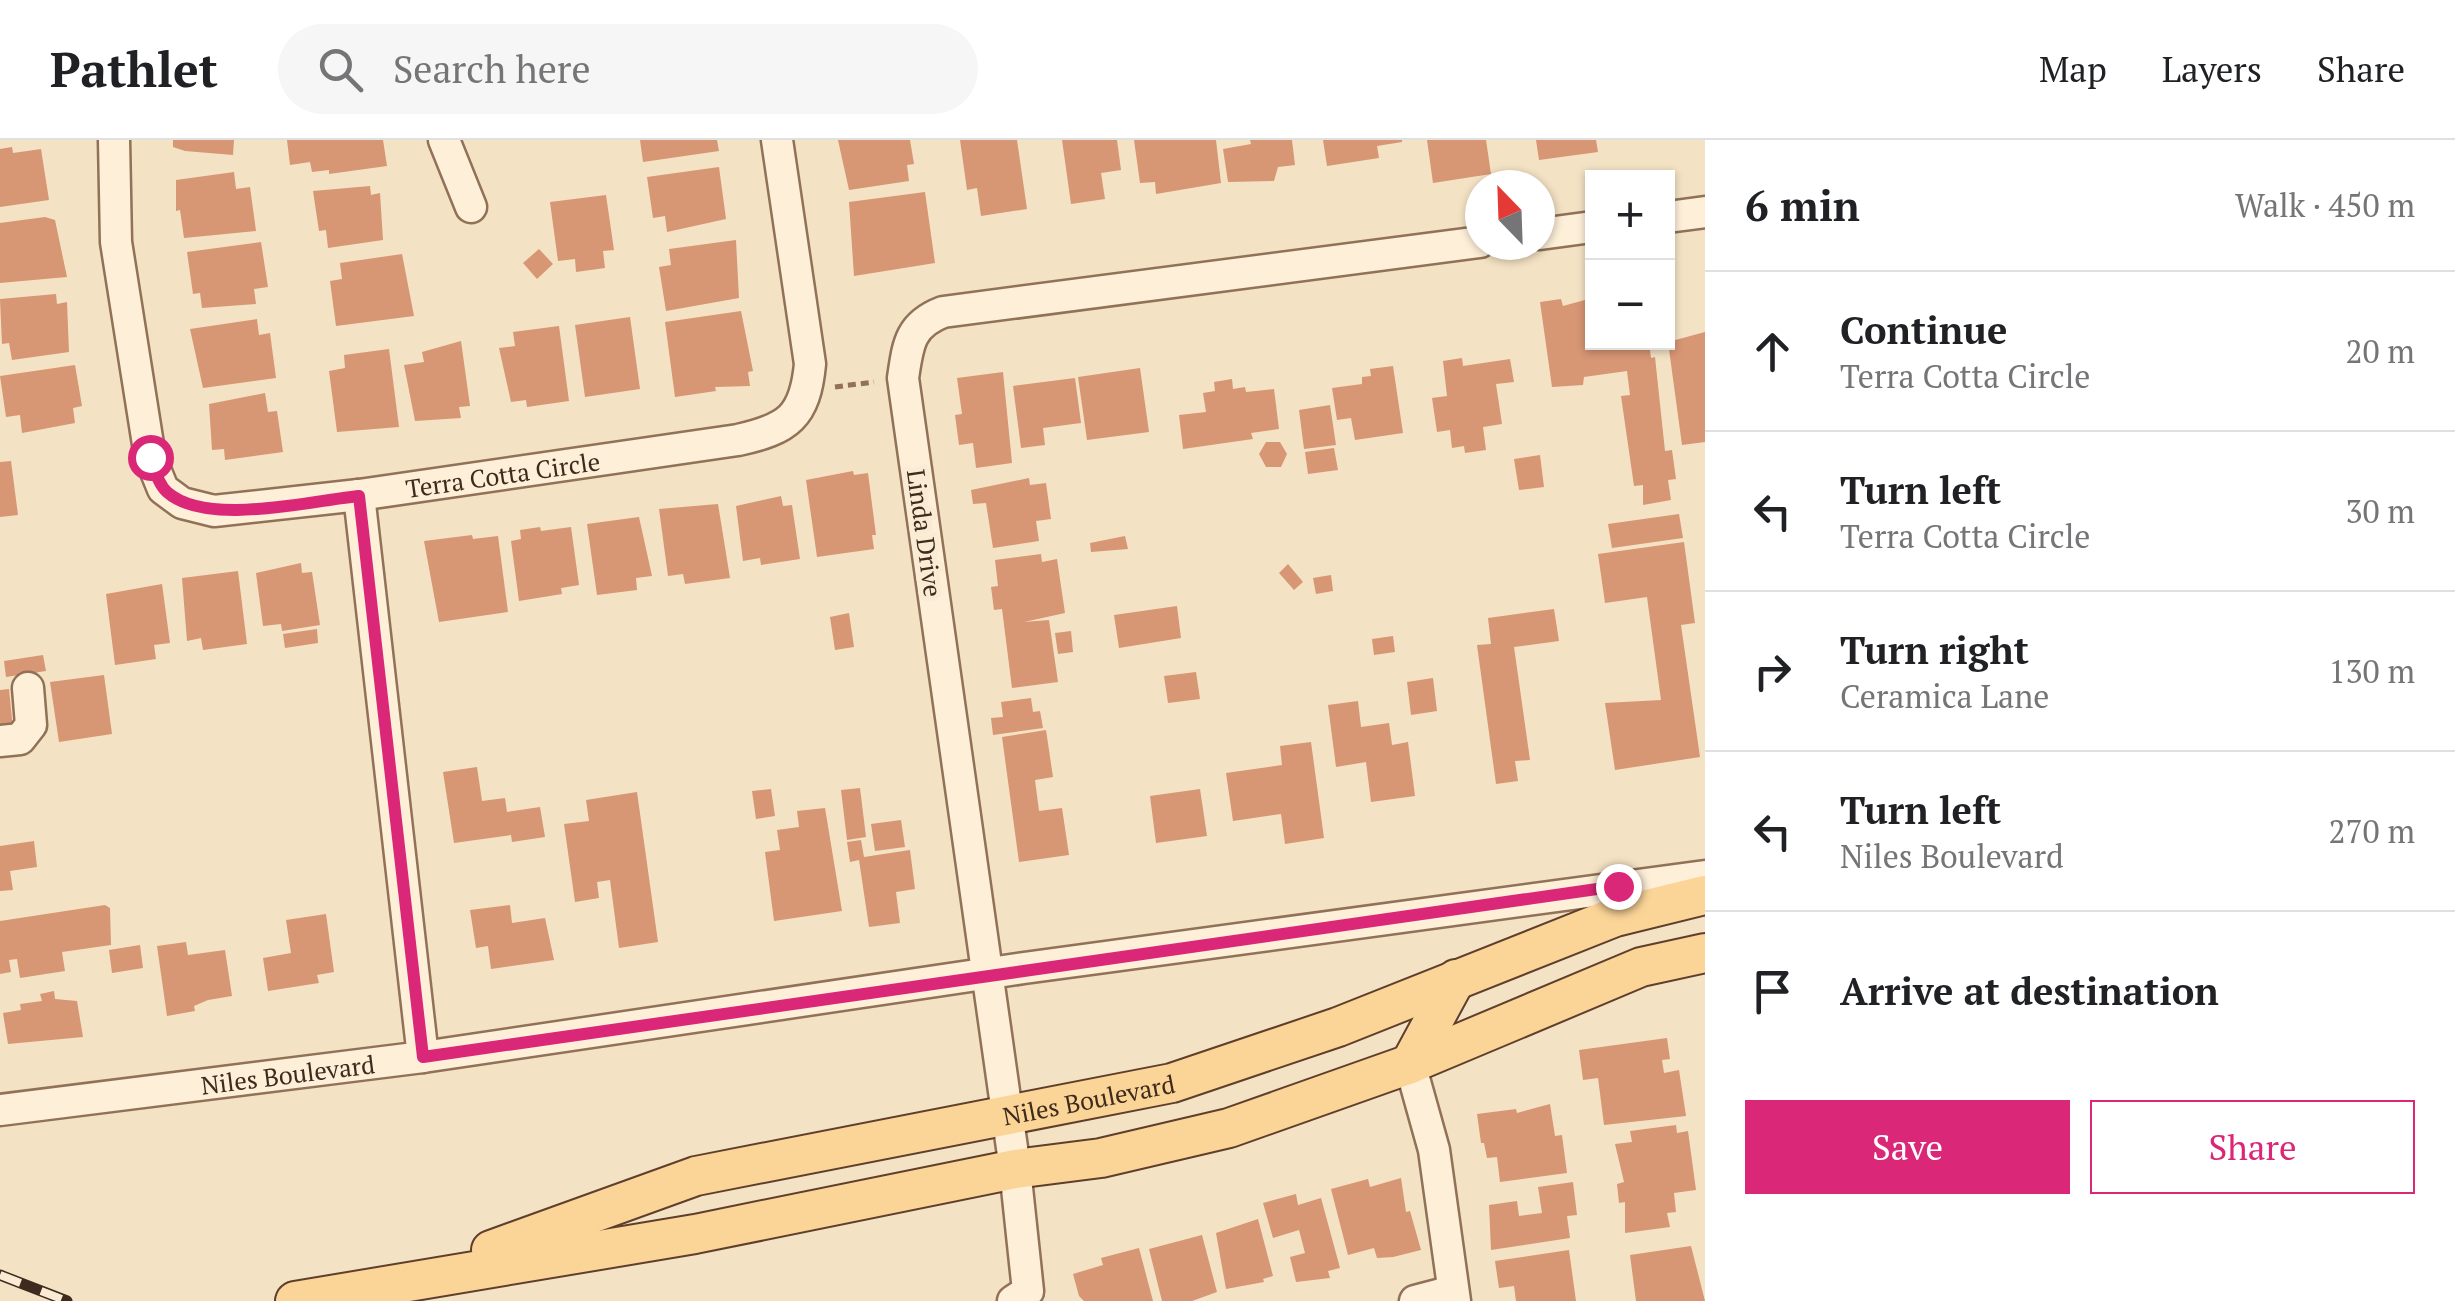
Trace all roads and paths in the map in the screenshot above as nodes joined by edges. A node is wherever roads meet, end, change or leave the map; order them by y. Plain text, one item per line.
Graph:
1 (114, 140) edge
2 (444, 140) edge
3 (777, 140) edge
4 (471, 206) dead end
5 (1705, 212) edge
6 (1675, 216) edge
7 (1585, 228) edge
8 (1555, 232) edge
9 (1465, 244) edge
10 (903, 378) junction
11 (807, 391) junction
12 (359, 496) junction
13 (28, 688) dead end
14 (0, 741) edge
15 (1705, 876) edge
16 (1705, 895) edge
17 (1705, 953) edge
18 (989, 973) junction
19 (1456, 979) junction
20 (1338, 1027) junction
21 (423, 1057) junction
22 (1410, 1064) junction
23 (0, 1110) edge
24 (1008, 1117) junction
25 (1015, 1168) junction
26 (404, 1281) junction
27 (1454, 1296) edge
28 (295, 1301) edge
29 (1012, 1301) edge
30 (1415, 1301) edge

1 - 12 street, Terra Cotta Circle
2 - 4 street
3 - 11 street
5 - 6 street
7 - 8 street
9 - 10 street, Linda Drive
10 - 11 path
10 - 18 street, Linda Drive
11 - 12 street, Terra Cotta Circle
12 - 21 street
13 - 14 street
15 - 18 street, Niles Boulevard
16 - 19 main road, Niles Boulevard
17 - 22 main road, Niles Boulevard
18 - 21 street, Niles Boulevard
18 - 24 street, Linda Drive
19 - 20 main road, Niles Boulevard
19 - 22 main road
20 - 22 main road
20 - 24 main road, Niles Boulevard
21 - 23 street, Niles Boulevard
22 - 25 main road, Niles Boulevard
22 - 27 street
24 - 25 street, Linda Drive
24 - 26 main road, Niles Boulevard
25 - 26 main road, Niles Boulevard
25 - 29 street, Linda Drive
26 - 28 main road, Niles Boulevard
27 - 30 street

